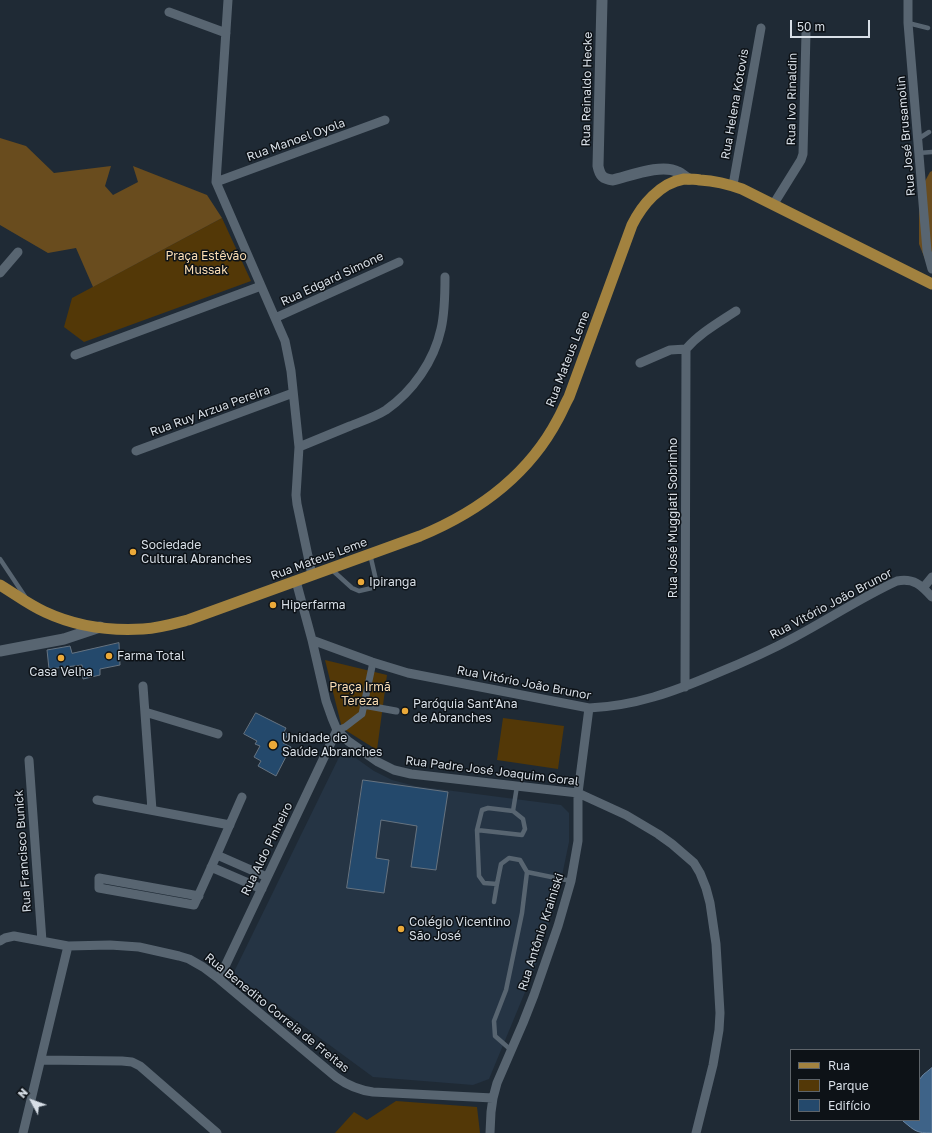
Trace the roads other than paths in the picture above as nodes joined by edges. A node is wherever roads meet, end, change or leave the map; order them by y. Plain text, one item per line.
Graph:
1 (228, 0) edge
2 (602, 0) edge
3 (908, 0) edge
4 (169, 12) dead end
5 (908, 24) junction
6 (761, 28) dead end
7 (928, 28) dead end
8 (226, 33) junction
9 (806, 33) dead end
10 (385, 120) dead end
11 (929, 132) dead end
12 (918, 139) junction
13 (932, 152) edge
14 (919, 153) junction
15 (689, 179) junction
16 (216, 182) junction
17 (732, 185) junction
18 (773, 205) junction
19 (18, 252) dead end
20 (399, 262) dead end
21 (932, 269) edge
22 (0, 273) edge
23 (445, 277) dead end
24 (932, 284) edge
25 (261, 286) junction
26 (736, 311) dead end
27 (276, 318) junction
28 (686, 349) junction
29 (75, 355) dead end
30 (640, 363) dead end
31 (293, 392) junction
32 (299, 447) junction
33 (136, 451) dead end
34 (370, 554) junction
35 (0, 559) edge
36 (331, 569) junction
37 (312, 575) junction
38 (932, 577) edge
39 (296, 581) junction
40 (0, 585) edge
41 (923, 588) junction
42 (932, 597) edge
43 (30, 604) junction
44 (100, 627) junction
45 (312, 640) junction
46 (0, 651) edge
47 (373, 662) junction
48 (144, 686) dead end
49 (684, 687) junction
50 (364, 705) junction
51 (589, 708) junction
52 (396, 711) dead end
53 (145, 712) junction
54 (337, 730) junction
55 (218, 734) dead end
56 (28, 760) dead end
57 (517, 786) junction
58 (578, 792) junction
59 (242, 797) dead end
60 (98, 800) dead end
61 (152, 810) junction
62 (513, 811) junction
63 (230, 825) junction
64 (477, 830) junction
65 (217, 855) junction
66 (211, 867) junction
67 (527, 872) junction
68 (267, 877) junction
69 (571, 881) junction
70 (497, 884) junction
71 (262, 889) junction
72 (199, 896) junction
73 (494, 902) dead end
74 (0, 941) edge
75 (42, 941) junction
76 (68, 946) junction
77 (219, 979) junction
78 (511, 1050) junction
79 (41, 1060) junction
80 (492, 1098) junction
81 (24, 1133) edge
82 (217, 1133) edge
83 (490, 1133) edge
84 (696, 1133) edge

1 - 8 street
2 - 15 street, Rua Reinaldo Hecke
3 - 5 street, Rua José Brusamolin
4 - 8 street
5 - 7 lane
5 - 12 street, Rua José Brusamolin
6 - 17 street, Rua Helena Kotovis
8 - 16 street
9 - 18 street, Rua Ivo Rinaldin
10 - 16 street, Rua Manoel Oyola
11 - 12 lane
12 - 14 street, Rua José Brusamolin
13 - 14 lane
14 - 21 street, Rua José Brusamolin
15 - 17 main road, Rua Mateus Leme
15 - 34 main road, Rua Mateus Leme
16 - 25 street
17 - 18 main road, Rua Mateus Leme
18 - 24 main road, Rua Mateus Leme
19 - 22 street
20 - 27 street, Rua Edgard Simone
23 - 32 street
25 - 27 street
25 - 29 street
26 - 28 street
27 - 31 street
28 - 30 street
28 - 49 street, Rua José Muggiati Sobrinho
31 - 32 street
31 - 33 street, Rua Ruy Arzua Pereira
32 - 37 street
34 - 36 main road, Rua Mateus Leme
34 - 36 lane
35 - 43 lane
36 - 37 main road, Rua Mateus Leme
37 - 39 main road, Rua Mateus Leme
38 - 41 street
39 - 44 main road, Rua Mateus Leme
39 - 45 street
40 - 43 main road
41 - 42 street, Rua Vitório João Brunor
41 - 49 street, Rua Vitório João Brunor
43 - 44 main road
44 - 46 street, Rua Mateus Leme
45 - 47 street, Rua Vitório João Brunor
45 - 54 street, Rua Padre José Joaquim Goral
47 - 50 street
47 - 51 street, Rua Vitório João Brunor
48 - 53 street
49 - 51 street, Rua Vitório João Brunor
50 - 52 street
50 - 54 street
51 - 58 street, Rua Antônio Krainiski
53 - 55 street
53 - 61 street
54 - 57 street, Rua Padre José Joaquim Goral
54 - 68 street, Rua Aldo Pinheiro
56 - 75 street, Rua Francisco Bunick
57 - 58 street, Rua Padre José Joaquim Goral
57 - 62 lane
58 - 69 street, Rua Antônio Krainiski
58 - 84 street, Rua Padre José Joaquim Goral
59 - 63 street
60 - 61 street
61 - 63 street
62 - 64 lane
62 - 64 lane
63 - 65 street
64 - 70 lane
65 - 66 street
65 - 68 street
66 - 71 street
66 - 72 street
67 - 69 lane
67 - 70 lane
67 - 78 lane
68 - 71 street, Rua Aldo Pinheiro
69 - 78 street, Rua Antônio Krainiski
70 - 73 lane
71 - 77 street, Rua Aldo Pinheiro
72 - 72 street
74 - 75 street, Rua Benedito Correia de Freitas
75 - 76 street, Rua Benedito Correia de Freitas
76 - 77 street, Rua Benedito Correia de Freitas
76 - 79 street
77 - 80 street, Rua Benedito Correia de Freitas
78 - 80 street, Rua Antônio Krainiski
79 - 81 street
79 - 82 street
80 - 83 street, Rua Antônio Krainiski

